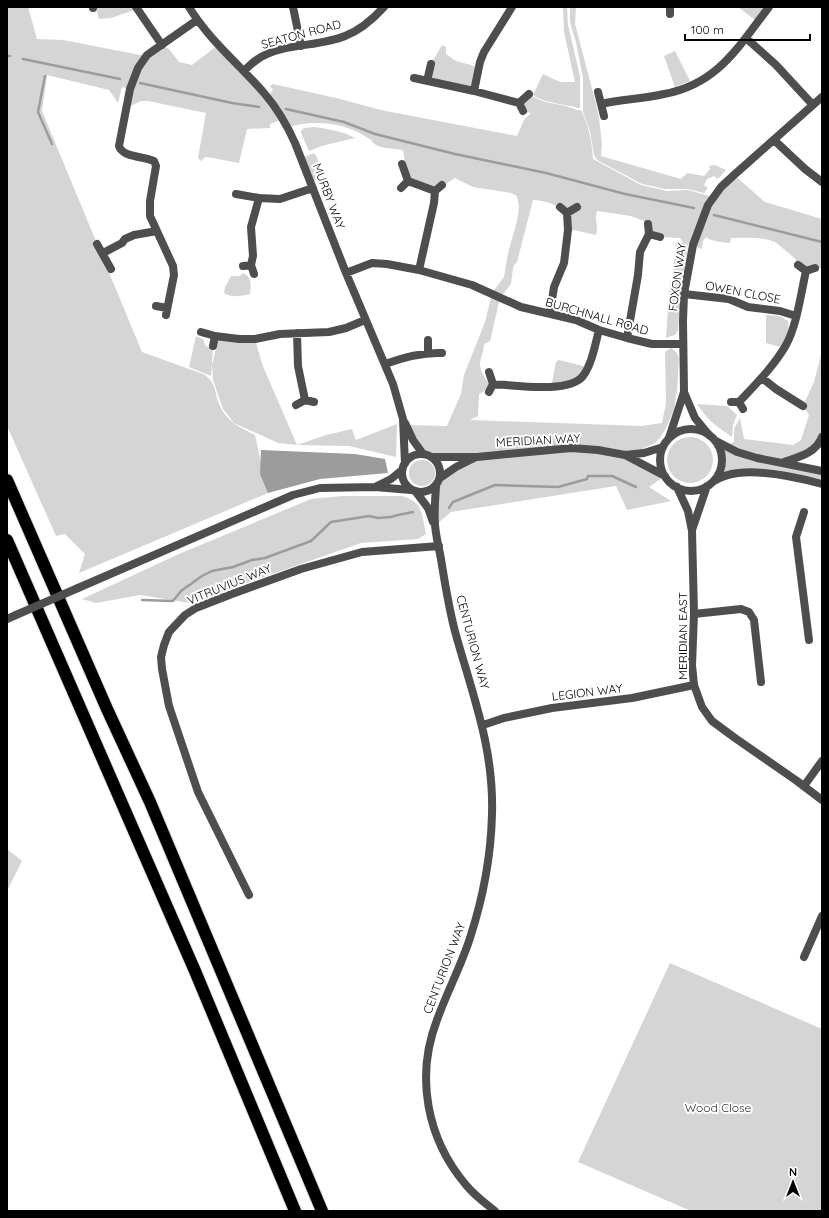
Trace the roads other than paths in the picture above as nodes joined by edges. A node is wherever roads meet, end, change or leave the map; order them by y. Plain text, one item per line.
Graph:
1 (136, 7) edge
2 (189, 7) edge
3 (293, 7) edge
4 (384, 7) edge
5 (512, 7) edge
6 (767, 10) edge
7 (197, 20) junction
8 (746, 38) junction
9 (162, 45) junction
10 (301, 46) junction
11 (431, 64) dead end
12 (244, 71) junction
13 (414, 78) dead end
14 (427, 81) junction
15 (474, 90) junction
16 (598, 92) dead end
17 (529, 94) dead end
18 (822, 97) edge
19 (519, 103) junction
20 (601, 104) junction
21 (813, 105) junction
22 (523, 111) dead end
23 (604, 116) dead end
24 (774, 140) junction
25 (402, 164) dead end
26 (408, 181) junction
27 (822, 182) edge
28 (442, 186) dead end
29 (313, 188) junction
30 (401, 188) dead end
31 (435, 191) junction
32 (236, 194) dead end
33 (258, 198) junction
34 (560, 207) dead end
35 (577, 207) dead end
36 (567, 213) junction
37 (648, 224) dead end
38 (157, 230) junction
39 (649, 234) junction
40 (660, 237) dead end
41 (97, 244) dead end
42 (103, 253) junction
43 (798, 265) dead end
44 (815, 268) dead end
45 (111, 269) dead end
46 (419, 270) junction
47 (806, 271) junction
48 (346, 273) junction
49 (254, 274) dead end
50 (684, 294) junction
51 (156, 306) dead end
52 (550, 313) junction
53 (796, 316) junction
54 (365, 320) junction
55 (599, 330) junction
56 (201, 332) dead end
57 (297, 333) junction
58 (215, 336) junction
59 (627, 338) junction
60 (428, 340) dead end
61 (683, 344) junction
62 (213, 346) dead end
63 (428, 352) junction
64 (442, 353) dead end
65 (385, 364) junction
66 (489, 372) dead end
67 (762, 378) junction
68 (684, 392) junction
69 (305, 400) junction
70 (314, 402) dead end
71 (738, 404) dead end
72 (296, 405) dead end
73 (803, 406) dead end
74 (403, 419) junction
75 (669, 438) junction
76 (712, 438) junction
77 (822, 441) edge
78 (663, 447) junction
79 (423, 454) junction
80 (625, 455) junction
81 (432, 457) junction
82 (477, 457) junction
83 (784, 462) junction
84 (403, 467) junction
85 (822, 471) edge
86 (665, 476) junction
87 (440, 478) junction
88 (7, 480) edge
89 (711, 483) junction
90 (822, 484) edge
91 (375, 487) junction
92 (436, 487) junction
93 (677, 487) junction
94 (414, 491) junction
95 (804, 512) dead end
96 (435, 526) junction
97 (692, 531) junction
98 (7, 540) edge
99 (439, 546) junction
100 (694, 614) junction
101 (7, 619) edge
102 (809, 640) dead end
103 (761, 682) dead end
104 (694, 685) junction
105 (483, 725) junction
106 (822, 761) edge
107 (804, 786) junction
108 (822, 800) edge
109 (249, 895) dead end
110 (822, 916) edge
111 (804, 957) dead end
112 (295, 1211) edge
113 (322, 1211) edge
114 (495, 1211) edge

1 - 9 street
2 - 7 street, MURBY WAY
3 - 10 street
4 - 10 street, SEATON ROAD
5 - 15 street
6 - 8 street
7 - 9 street
7 - 12 street, MURBY WAY
8 - 20 street
8 - 21 street
9 - 38 street
10 - 12 street, SEATON ROAD
11 - 14 street
12 - 29 street, MURBY WAY
13 - 14 street
14 - 15 street
15 - 19 street
16 - 20 street
17 - 19 street
18 - 21 street, FOXON WAY
19 - 22 street
20 - 23 street
21 - 24 street, FOXON WAY
24 - 27 street
24 - 50 street, FOXON WAY
25 - 26 street
26 - 30 street
26 - 31 street
28 - 31 street
29 - 33 street
29 - 48 street, MURBY WAY
31 - 46 street
32 - 33 street
33 - 49 street
34 - 36 street
35 - 36 street
36 - 52 street
37 - 39 street
38 - 42 street
38 - 51 street
39 - 40 street
39 - 59 street
41 - 42 street
42 - 45 street
43 - 47 street
44 - 47 street
46 - 48 street, BURCHNALL ROAD
46 - 52 street, BURCHNALL ROAD
47 - 53 street
48 - 54 street, MURBY WAY
50 - 53 street, OWEN CLOSE
50 - 61 street, FOXON WAY
52 - 55 street, BURCHNALL ROAD
53 - 67 street
54 - 57 street
54 - 65 street, MURBY WAY
55 - 59 street, BURCHNALL ROAD
55 - 66 street
56 - 58 street
57 - 58 street
57 - 69 street
58 - 62 street
59 - 61 street, BURCHNALL ROAD
60 - 63 street
61 - 68 street, FOXON WAY
63 - 64 street
63 - 65 street
65 - 74 street, MURBY WAY
67 - 71 street
67 - 73 street
68 - 75 street, FOXON WAY
68 - 76 street, FOXON WAY
69 - 70 street
69 - 72 street
74 - 79 street, MURBY WAY
74 - 84 street, MURBY WAY
75 - 76 street
75 - 78 street
76 - 83 street
76 - 89 street
77 - 83 street
78 - 80 street, MERIDIAN WAY
78 - 86 street
79 - 81 street
79 - 84 street
80 - 82 street, MERIDIAN WAY
80 - 86 street, MERIDIAN WAY
81 - 82 street, MERIDIAN WAY
81 - 87 street
82 - 87 street, MERIDIAN WAY
83 - 85 street
84 - 91 street
84 - 94 street
86 - 93 street
87 - 92 street
88 - 113 highway
89 - 90 street
89 - 93 street
89 - 97 street, MERIDIAN EAST
91 - 94 street
91 - 101 street, bridge
92 - 94 street
92 - 96 street, CENTURION WAY
93 - 97 street, MERIDIAN EAST
94 - 96 street, CENTURION WAY
95 - 102 street
96 - 99 street, CENTURION WAY
97 - 100 street, MERIDIAN EAST
98 - 112 highway
99 - 105 street, CENTURION WAY
99 - 109 street, VITRUVIUS WAY
100 - 103 street
100 - 104 street, MERIDIAN EAST
104 - 105 street, LEGION WAY
104 - 107 street, MERIDIAN EAST
105 - 114 street, CENTURION WAY
106 - 107 street
107 - 108 street, MERIDIAN EAST
110 - 111 street

